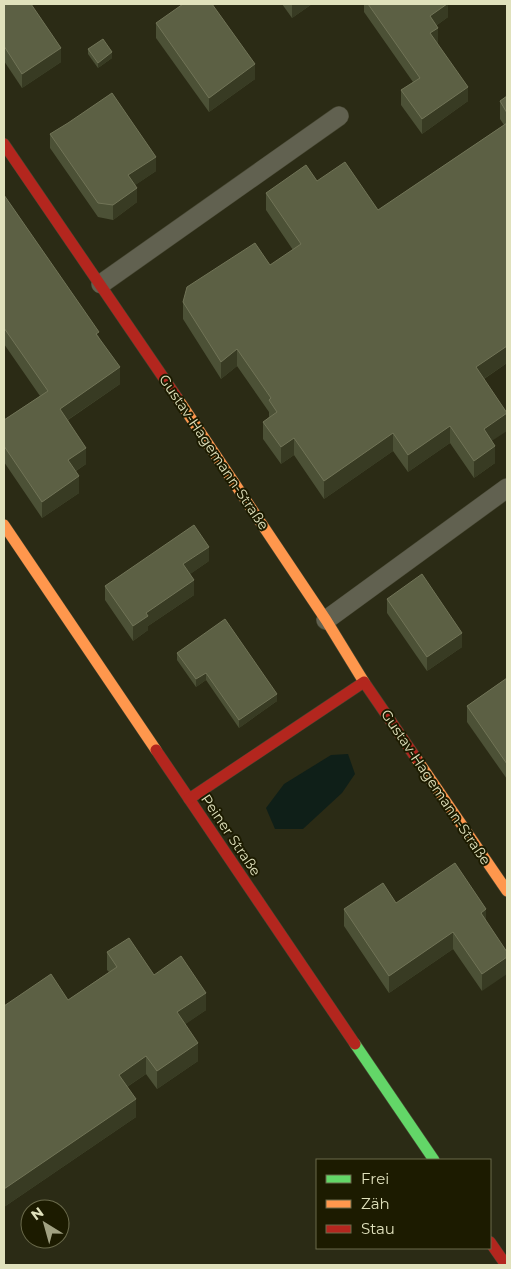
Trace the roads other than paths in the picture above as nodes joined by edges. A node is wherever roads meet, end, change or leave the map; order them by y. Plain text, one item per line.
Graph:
1 (339, 116) dead end
2 (4, 144) edge
3 (101, 284) junction
4 (507, 488) edge
5 (4, 526) edge
6 (326, 620) junction
7 (364, 682) junction
8 (188, 799) junction
9 (507, 891) edge
10 (433, 1159) edge
11 (491, 1243) edge
12 (506, 1265) edge

1 - 3 street
2 - 3 street, Gustav-Hagemann-Straße
3 - 6 street, Gustav-Hagemann-Straße
4 - 6 street
5 - 8 street, Peiner Straße
6 - 7 street, Gustav-Hagemann-Straße
7 - 8 street
7 - 9 street, Gustav-Hagemann-Straße
8 - 10 street, Peiner Straße
11 - 12 street

